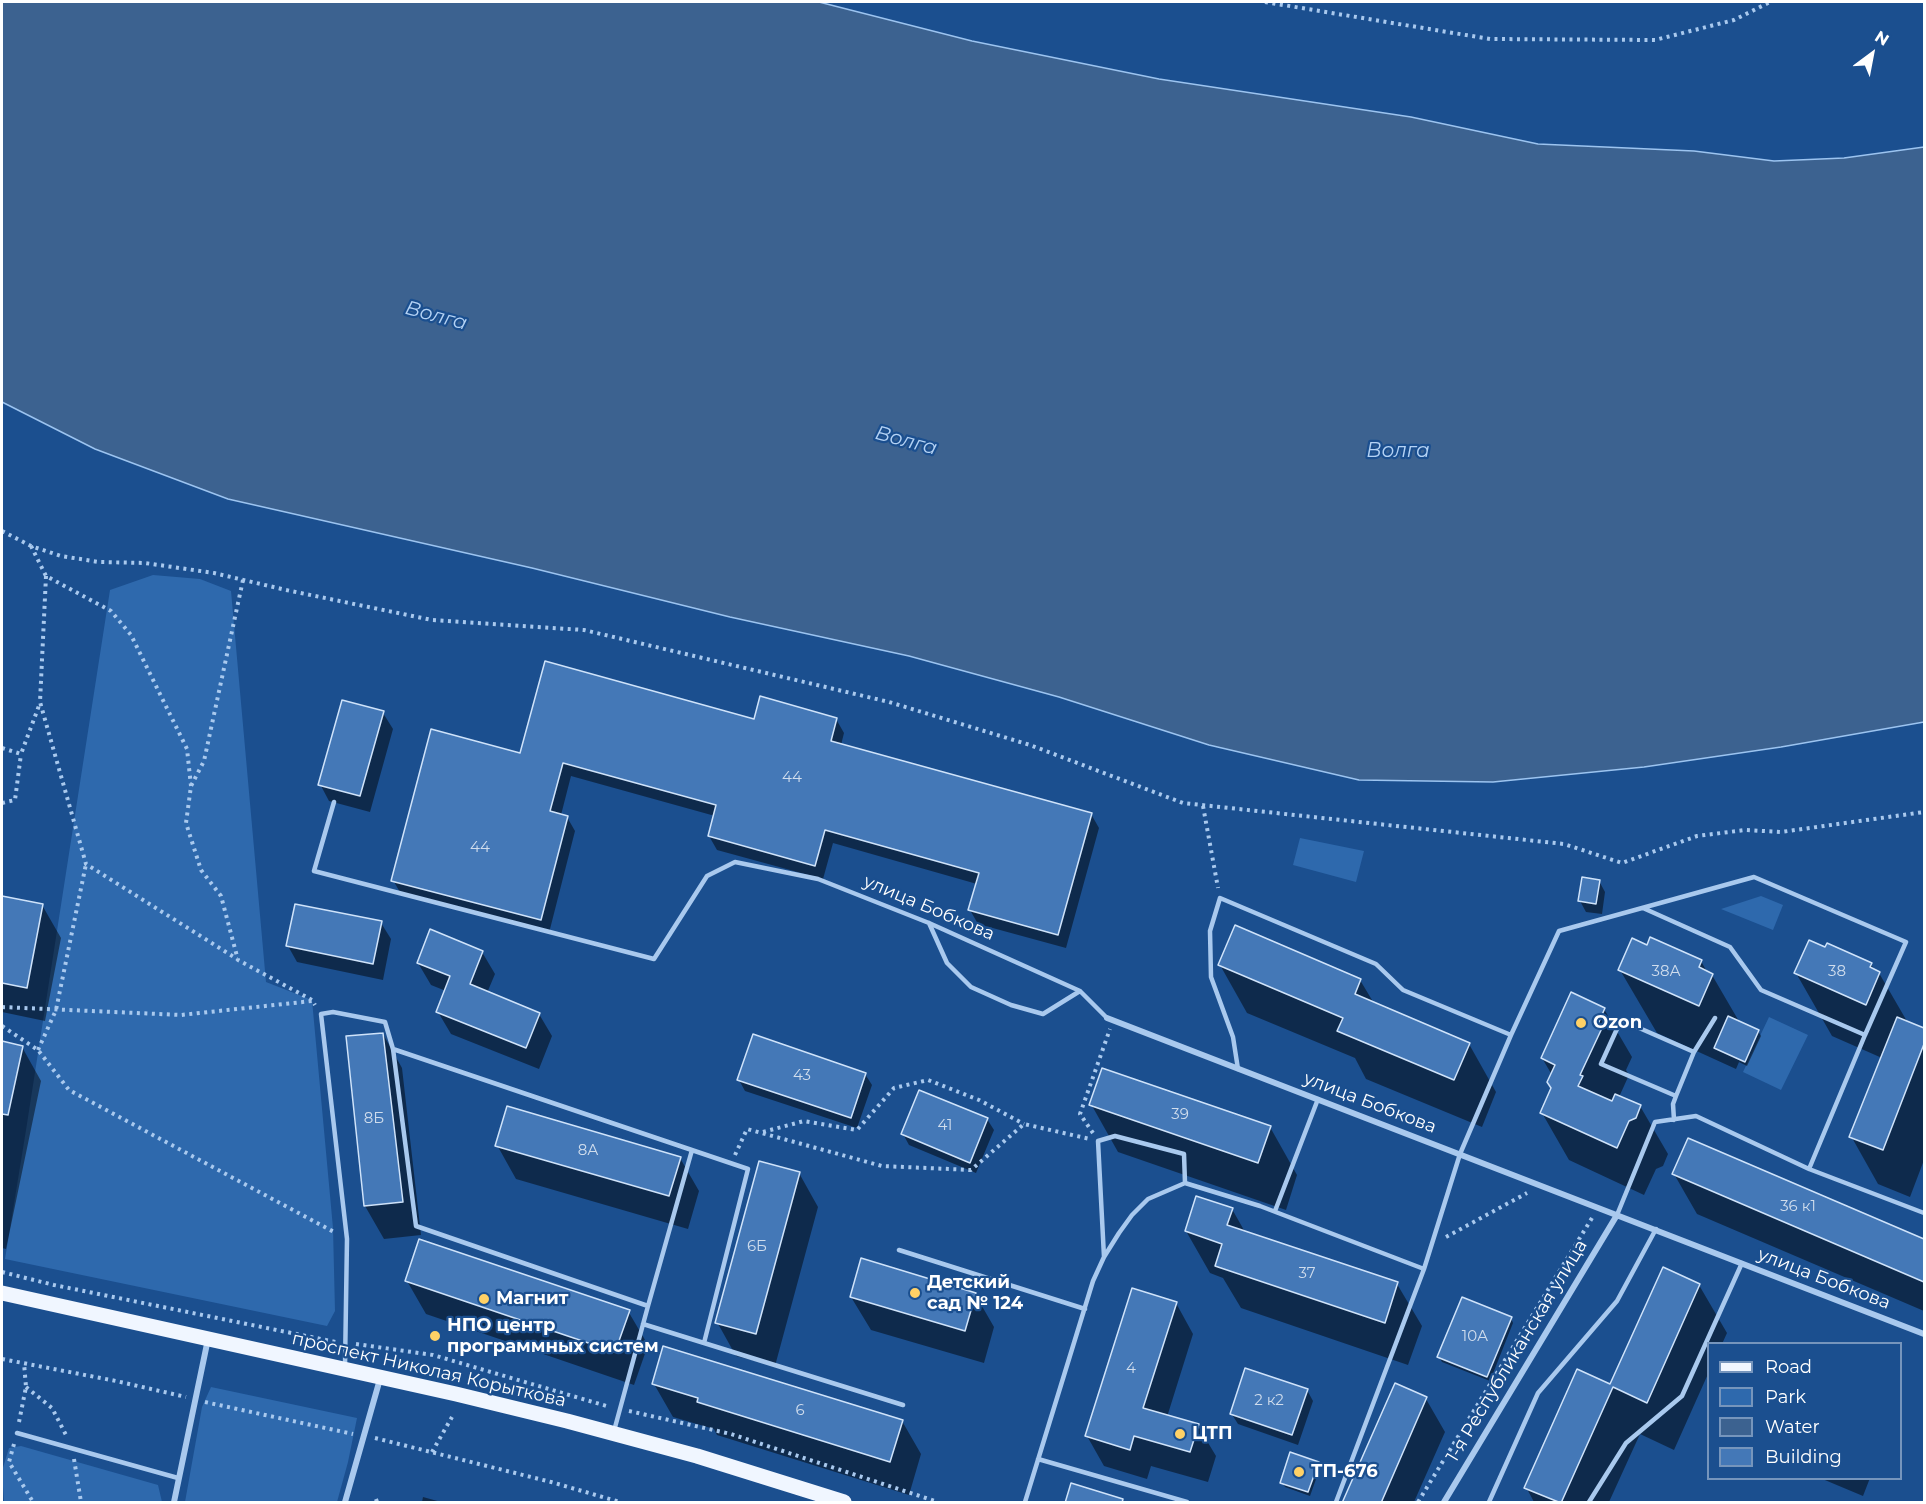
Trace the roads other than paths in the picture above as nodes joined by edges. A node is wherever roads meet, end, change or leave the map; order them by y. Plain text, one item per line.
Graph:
1 (334, 802) dead end
2 (1643, 908) junction
3 (929, 923) junction
4 (1080, 991) junction
5 (1715, 1018) dead end
6 (1110, 1019) joint
7 (1511, 1035) junction
8 (1865, 1035) junction
9 (393, 1049) junction
10 (1694, 1052) junction
11 (1238, 1069) junction
12 (1676, 1096) junction
13 (1318, 1099) junction
14 (1674, 1120) junction
15 (692, 1150) junction
16 (1460, 1154) junction
17 (1809, 1169) junction
18 (1185, 1183) junction
19 (1275, 1211) junction
20 (1924, 1213) edge
21 (1617, 1215) junction
22 (1656, 1230) junction
23 (899, 1250) dead end
24 (1104, 1257) junction
25 (1742, 1263) junction
26 (1424, 1269) junction
27 (2, 1293) edge
28 (648, 1306) junction
29 (1084, 1309) junction
30 (643, 1324) junction
31 (1924, 1334) edge
32 (208, 1339) junction
33 (704, 1343) junction
34 (345, 1370) junction
35 (380, 1377) junction
36 (903, 1405) dead end
37 (17, 1433) dead end
38 (614, 1433) junction
39 (1038, 1459) junction
40 (178, 1478) junction
41 (1490, 1502) edge
42 (174, 1503) edge
43 (345, 1503) edge
44 (844, 1503) edge
45 (1025, 1503) edge
46 (1187, 1503) edge
47 (1336, 1503) edge
48 (1444, 1503) edge
49 (1589, 1503) edge

1 - 3 lane, улица Бобкова
2 - 7 lane
2 - 8 lane
2 - 8 lane
3 - 4 lane, улица Бобкова
3 - 4 lane
4 - 6 lane, улица Бобкова
5 - 10 lane
6 - 11 street, улица Бобкова
7 - 11 lane
7 - 16 lane
8 - 17 lane
9 - 15 lane
9 - 28 lane
9 - 34 lane
10 - 12 lane
10 - 12 lane
11 - 13 street, улица Бобкова
12 - 14 lane
13 - 16 street, улица Бобкова
13 - 19 lane
14 - 17 lane
14 - 21 lane
15 - 28 lane
15 - 33 lane
16 - 21 street, улица Бобкова
16 - 26 lane
17 - 20 lane
18 - 19 lane
18 - 24 lane
18 - 24 lane
19 - 26 lane
21 - 22 street, улица Бобкова
21 - 48 street, 1-я Республиканская улица
22 - 25 street, улица Бобкова
22 - 41 lane
23 - 29 lane
24 - 29 lane
25 - 31 street, улица Бобкова
25 - 49 lane
26 - 47 lane
27 - 32 main road, проспект Николая Корыткова
28 - 30 lane
29 - 39 lane
30 - 33 lane
30 - 38 lane
32 - 34 main road, проспект Николая Корыткова
32 - 40 street
33 - 36 lane
34 - 35 main road, проспект Николая Корыткова
35 - 38 main road, проспект Николая Корыткова
35 - 43 street
37 - 40 lane
38 - 44 main road, проспект Николая Корыткова
39 - 45 lane
39 - 46 lane
40 - 42 street

